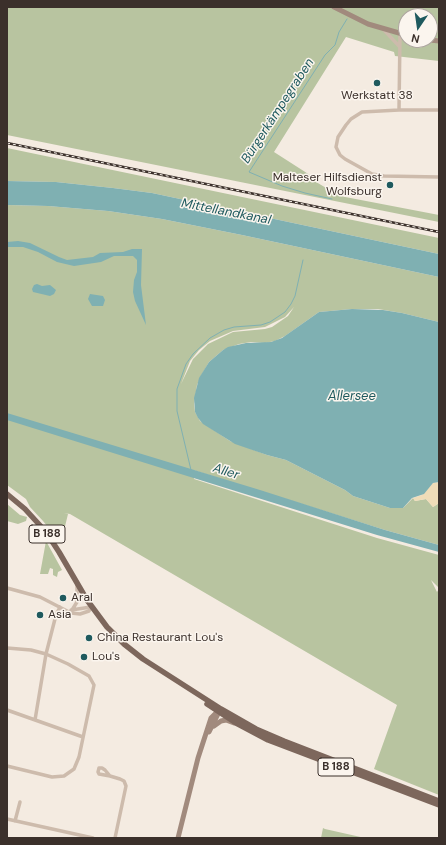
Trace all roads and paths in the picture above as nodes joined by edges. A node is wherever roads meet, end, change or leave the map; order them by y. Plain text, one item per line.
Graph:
1 (334, 7) edge
2 (384, 29) junction
3 (398, 33) edge
4 (398, 45) edge
5 (399, 48) edge
6 (399, 110) junction
7 (439, 110) edge
8 (439, 177) edge
9 (7, 494) edge
10 (76, 582) junction
11 (7, 588) edge
12 (60, 607) junction
13 (91, 607) junction
14 (66, 610) junction
15 (72, 610) junction
16 (7, 648) edge
17 (46, 654) junction
18 (159, 669) junction
19 (205, 703) junction
20 (7, 710) edge
21 (219, 711) junction
22 (211, 718) junction
23 (34, 720) junction
24 (236, 723) junction
25 (211, 730) junction
26 (83, 737) junction
27 (205, 739) junction
28 (7, 766) edge
29 (110, 776) dead end
30 (439, 801) edge
31 (20, 802) dead end
32 (439, 806) edge
33 (7, 819) edge
34 (15, 821) junction
35 (93, 838) edge
36 (115, 838) edge
37 (178, 838) edge

1 - 2 main road
2 - 3 main road
2 - 4 street
5 - 6 street
6 - 7 street
6 - 8 street
9 - 10 main road, B 188
10 - 13 main road, B 188
10 - 15 street
11 - 12 street
12 - 14 street
12 - 17 street
13 - 14 street
13 - 15 street
13 - 18 main road, B 188
14 - 15 street
16 - 17 street
17 - 23 street
17 - 26 street
18 - 19 main road, B 188
18 - 21 main road
19 - 21 main road, B 188
19 - 22 main road
20 - 23 street
21 - 22 main road
21 - 24 main road, B 188
21 - 25 main road
21 - 30 main road, B 188
22 - 27 main road
23 - 26 street
24 - 25 main road
24 - 32 main road, B 188
25 - 27 main road
26 - 28 street
27 - 37 main road
29 - 36 street
31 - 34 street
33 - 34 street
34 - 35 street

